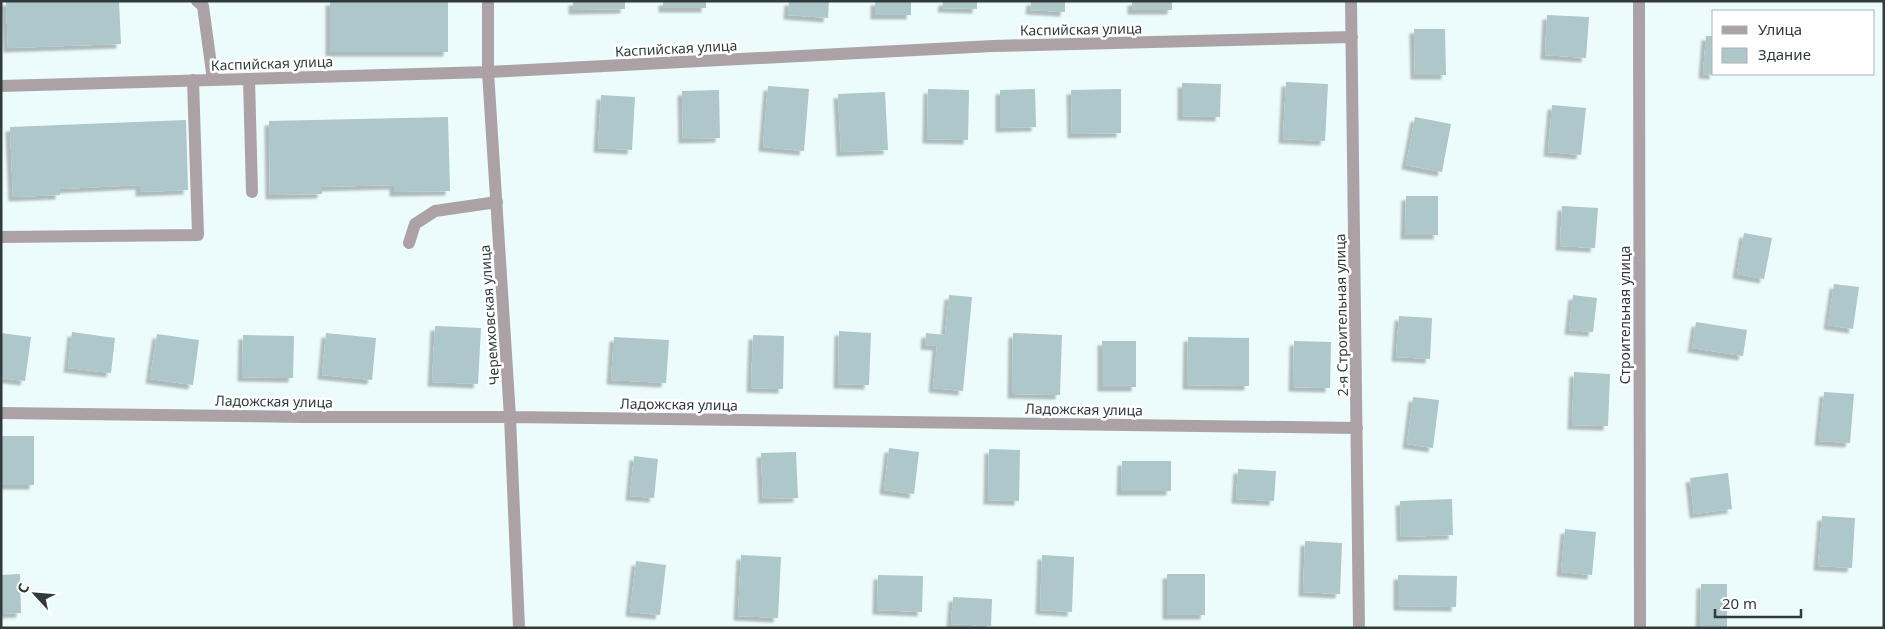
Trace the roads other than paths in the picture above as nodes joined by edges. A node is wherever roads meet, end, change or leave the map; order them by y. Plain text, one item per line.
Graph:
1 (197, 1) edge
2 (488, 1) edge
3 (1351, 1) edge
4 (1639, 1) edge
5 (1352, 37) junction
6 (488, 72) junction
7 (249, 79) junction
8 (193, 80) junction
9 (213, 80) junction
10 (1, 86) edge
11 (252, 192) dead end
12 (497, 202) junction
13 (1, 237) edge
14 (409, 243) dead end
15 (1, 413) edge
16 (510, 417) junction
17 (1357, 428) junction
18 (519, 628) edge
19 (1359, 628) edge
20 (1640, 628) edge

1 - 9 street
2 - 6 street, Черемховская улица
3 - 5 street, 2-я Строительная улица
4 - 20 street, Строительная улица
5 - 6 street, Каспийская улица
5 - 17 street, 2-я Строительная улица
6 - 7 street, Каспийская улица
6 - 12 street, Черемховская улица
7 - 9 street, Каспийская улица
7 - 11 street
8 - 9 street, Каспийская улица
8 - 10 street, Каспийская улица
8 - 13 street
12 - 14 street
12 - 16 street, Черемховская улица
15 - 16 street, Ладожская улица
16 - 17 street, Ладожская улица
16 - 18 street, Черемховская улица
17 - 19 street, 2-я Строительная улица

